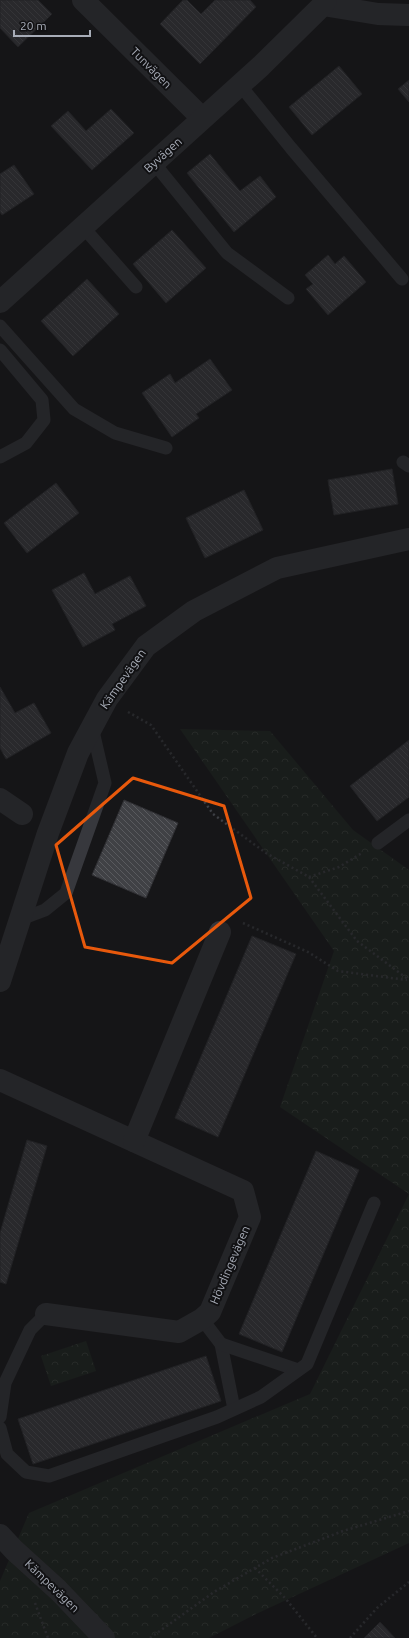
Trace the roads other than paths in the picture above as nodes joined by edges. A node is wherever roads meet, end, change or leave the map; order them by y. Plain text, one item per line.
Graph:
1 (83, 0) edge
2 (324, 3) edge
3 (409, 16) edge
4 (240, 85) junction
5 (202, 118) junction
6 (154, 163) junction
7 (83, 227) junction
8 (402, 279) dead end
9 (136, 287) dead end
10 (288, 298) dead end
11 (0, 302) edge
12 (0, 326) edge
13 (0, 350) edge
14 (166, 448) dead end
15 (0, 457) edge
16 (409, 539) edge
17 (92, 727) junction
18 (0, 798) edge
19 (22, 814) dead end
20 (409, 820) edge
21 (378, 843) road end
22 (21, 919) junction
23 (220, 932) road end
24 (0, 981) edge
25 (0, 1080) edge
26 (134, 1141) junction
27 (374, 1203) dead end
28 (46, 1314) joint
29 (202, 1319) junction
30 (221, 1344) junction
31 (298, 1370) junction
32 (234, 1409) junction
33 (0, 1417) edge
34 (0, 1428) edge
35 (0, 1535) edge
36 (104, 1638) edge

1 - 5 street, Tunvägen
2 - 3 street, Byvägen
2 - 4 street, Byvägen
4 - 5 street, Byvägen
4 - 8 lane
5 - 6 street, Byvägen
6 - 7 street, Byvägen
6 - 10 lane
7 - 9 lane
7 - 11 street, Byvägen
12 - 14 lane
13 - 15 lane
16 - 17 street, Kämpevägen
17 - 22 street, Kämpevägen
17 - 22 lane
18 - 19 street
20 - 21 lane
22 - 24 street, Kämpevägen
23 - 26 street
25 - 26 street, Hövdingevägen
26 - 29 street, Hövdingevägen
27 - 31 lane
28 - 29 street, Hövdingevägen
28 - 33 lane
29 - 30 lane
30 - 31 lane
30 - 32 lane
31 - 32 lane
32 - 34 lane
35 - 36 street, Kämpevägen

